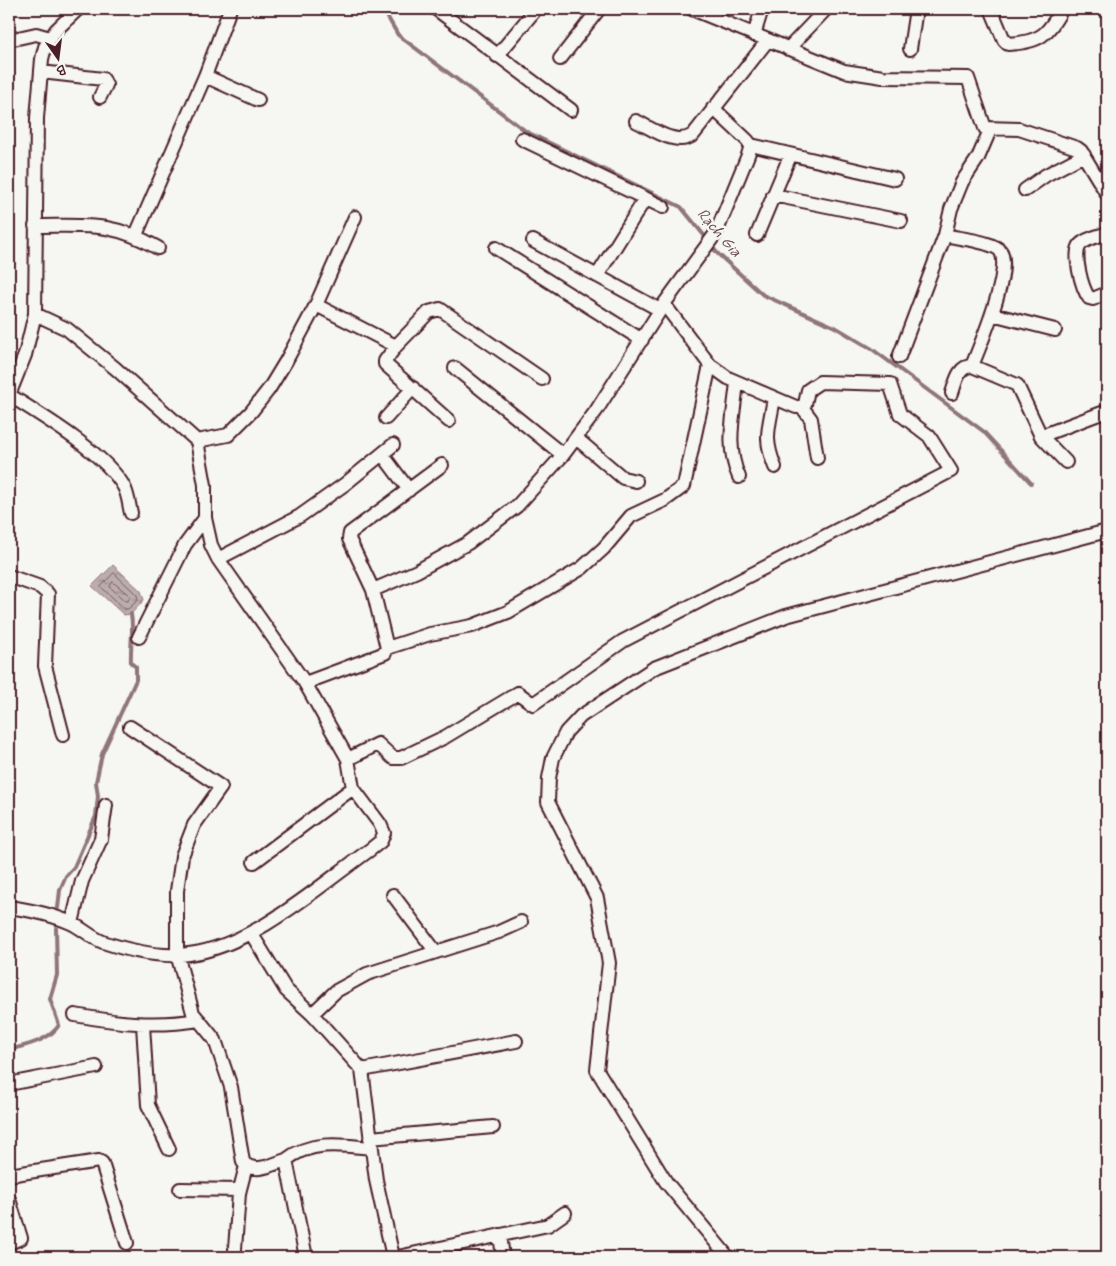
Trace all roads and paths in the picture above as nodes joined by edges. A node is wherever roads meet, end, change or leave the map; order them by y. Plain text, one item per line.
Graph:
1 (78, 9) edge
2 (230, 9) edge
3 (437, 9) edge
4 (536, 9) edge
5 (599, 9) edge
6 (692, 9) edge
7 (762, 9) edge
8 (826, 9) edge
9 (916, 9) edge
10 (991, 9) edge
11 (1062, 9) edge
12 (705, 12) edge
13 (754, 35) junction
14 (50, 38) junction
15 (9, 40) edge
16 (768, 40) junction
17 (788, 49) junction
18 (910, 49) dead end
19 (497, 56) junction
20 (560, 59) dead end
21 (41, 72) junction
22 (205, 76) junction
23 (100, 97) dead end
24 (258, 100) dead end
25 (713, 108) junction
26 (571, 110) dead end
27 (636, 121) dead end
28 (990, 130) junction
29 (522, 138) dead end
30 (750, 145) junction
31 (1084, 155) junction
32 (790, 156) junction
33 (895, 179) dead end
34 (1025, 190) dead end
35 (1107, 194) edge
36 (773, 195) junction
37 (645, 199) junction
38 (663, 206) dead end
39 (355, 216) dead end
40 (901, 221) dead end
41 (35, 226) junction
42 (1107, 233) edge
43 (136, 235) junction
44 (757, 235) dead end
45 (945, 235) junction
46 (533, 241) dead end
47 (158, 248) dead end
48 (496, 248) dead end
49 (597, 276) junction
50 (1107, 293) edge
51 (316, 305) junction
52 (662, 307) junction
53 (35, 314) junction
54 (992, 314) junction
55 (1055, 330) dead end
56 (642, 340) junction
57 (396, 346) junction
58 (898, 357) dead end
59 (710, 365) junction
60 (972, 366) junction
61 (455, 368) dead end
62 (542, 379) dead end
63 (737, 382) junction
64 (414, 388) junction
65 (952, 393) dead end
66 (9, 395) edge
67 (774, 398) junction
68 (802, 407) junction
69 (1107, 410) edge
70 (386, 418) dead end
71 (449, 421) dead end
72 (1041, 436) junction
73 (576, 438) junction
74 (197, 442) junction
75 (393, 445) dead end
76 (382, 454) junction
77 (563, 456) junction
78 (817, 458) dead end
79 (1066, 462) dead end
80 (442, 465) dead end
81 (775, 467) dead end
82 (739, 477) dead end
83 (636, 480) dead end
84 (409, 490) junction
85 (132, 513) dead end
86 (205, 518) junction
87 (1107, 531) edge
88 (218, 559) junction
89 (9, 576) edge
90 (373, 590) junction
91 (139, 637) dead end
92 (388, 648) junction
93 (305, 683) junction
94 (130, 727) dead end
95 (63, 735) dead end
96 (348, 759) junction
97 (353, 788) junction
98 (106, 805) dead end
99 (254, 862) dead end
100 (393, 895) dead end
101 (9, 907) edge
102 (521, 922) dead end
103 (72, 924) junction
104 (251, 933) junction
105 (436, 952) junction
106 (177, 954) junction
107 (312, 1014) junction
108 (75, 1015) dead end
109 (199, 1020) junction
110 (143, 1025) junction
111 (516, 1041) dead end
112 (96, 1067) dead end
113 (362, 1070) junction
114 (9, 1084) edge
115 (493, 1127) dead end
116 (370, 1143) junction
117 (169, 1149) dead end
118 (286, 1160) junction
119 (246, 1166) junction
120 (9, 1175) edge
121 (180, 1188) dead end
122 (239, 1190) junction
123 (9, 1199) edge
124 (565, 1214) dead end
125 (500, 1236) junction
126 (9, 1242) edge
127 (127, 1243) dead end
128 (235, 1249) dead end
129 (306, 1257) edge
130 (393, 1257) edge
131 (398, 1257) edge
132 (503, 1257) edge
133 (728, 1257) edge

1 - 14 street
2 - 22 street
3 - 19 street
4 - 19 street
5 - 20 street
6 - 12 street
7 - 13 street
8 - 17 street
9 - 18 street
10 - 11 street
12 - 13 street
13 - 16 street
14 - 15 street
14 - 21 street
16 - 17 street
16 - 25 street
17 - 28 street
19 - 26 street
21 - 23 street
21 - 41 street
22 - 24 street
22 - 43 street
25 - 27 street
25 - 30 street
28 - 31 street
28 - 45 street
29 - 37 street
30 - 32 street
30 - 52 street
31 - 34 street
31 - 35 street
32 - 33 street
32 - 36 street
36 - 40 street
36 - 44 street
37 - 38 street
37 - 49 street
39 - 51 street
41 - 43 street
41 - 53 street
42 - 50 street
43 - 47 street
45 - 54 street
45 - 58 street
46 - 49 street
48 - 56 street
49 - 52 street
51 - 57 street
51 - 74 street
52 - 56 street
52 - 59 street
53 - 66 street
53 - 74 street
54 - 55 street
54 - 60 street
56 - 73 street
57 - 62 street
57 - 64 street
59 - 63 street
59 - 92 street
60 - 65 street
60 - 72 street
61 - 77 street
63 - 67 street
63 - 82 street
64 - 70 street
64 - 71 street
66 - 85 street
67 - 68 street
67 - 81 street
68 - 78 street
68 - 96 street
69 - 72 street
72 - 79 street
73 - 77 street
73 - 83 street
74 - 86 street
75 - 76 street
76 - 84 street
76 - 88 street
77 - 90 street
80 - 84 street
84 - 90 street
86 - 88 street
86 - 91 street
87 - 133 street
88 - 93 street
89 - 95 street
90 - 92 street
92 - 93 street
93 - 96 street
94 - 106 street
96 - 97 street
97 - 99 street
97 - 104 street
98 - 103 street
100 - 105 street
101 - 103 street
102 - 105 street
103 - 106 street
104 - 106 street
104 - 107 street
105 - 107 street
106 - 109 street
107 - 113 street
108 - 110 street
109 - 110 street
109 - 119 street
110 - 117 street
111 - 113 street
112 - 114 street
113 - 116 street
115 - 116 street
116 - 118 street
116 - 130 street
118 - 119 street
118 - 129 street
119 - 122 street
120 - 127 street
121 - 122 street
122 - 128 street
123 - 126 street
124 - 125 street
125 - 131 street
125 - 132 street

